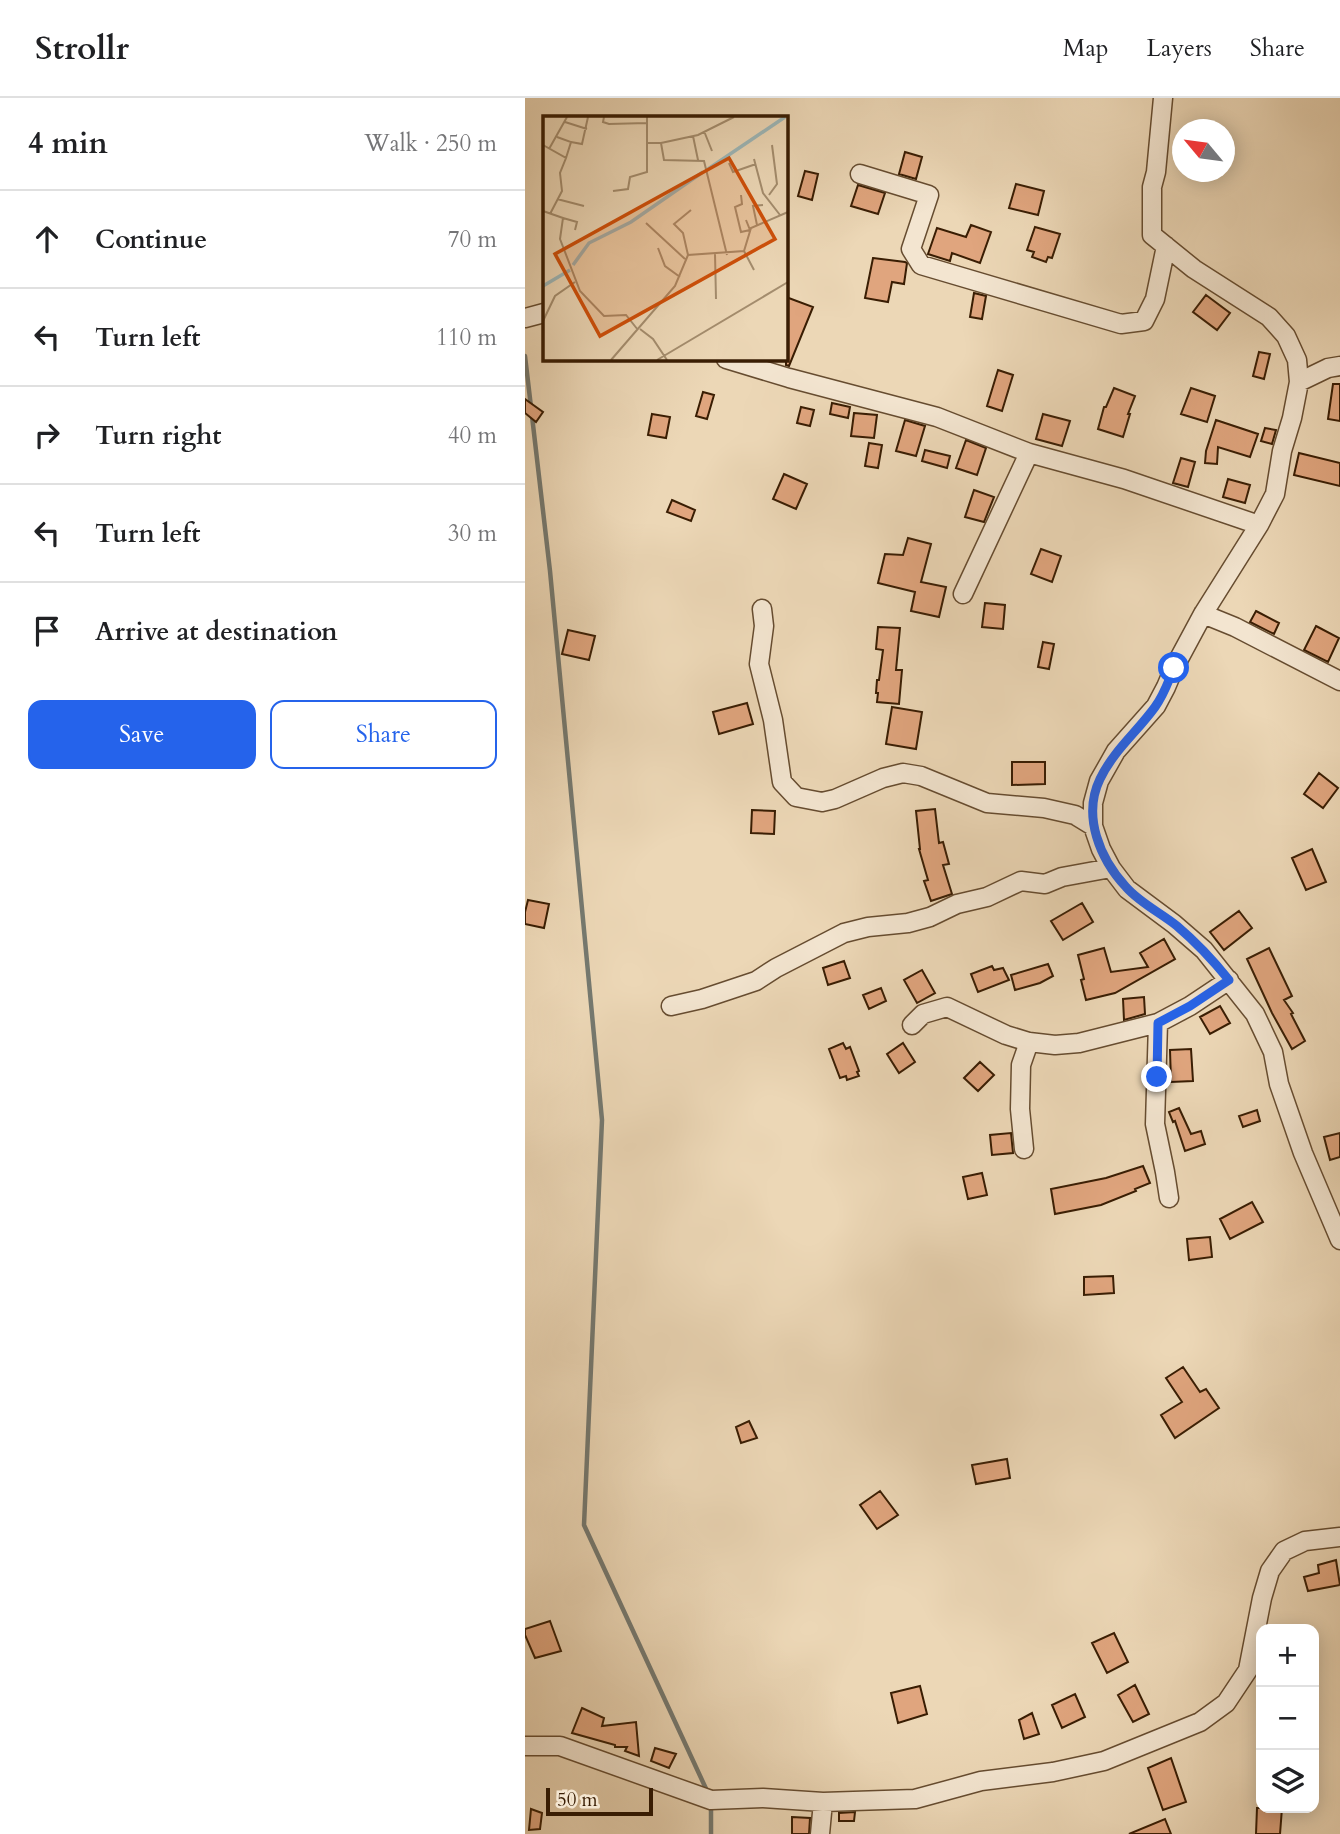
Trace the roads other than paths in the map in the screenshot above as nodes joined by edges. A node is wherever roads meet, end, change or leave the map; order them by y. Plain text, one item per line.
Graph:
1 (1163, 98) edge
2 (860, 174) dead end
3 (1166, 246) junction
4 (729, 360) edge
5 (1340, 366) edge
6 (1299, 382) junction
7 (1029, 453) junction
8 (1259, 525) junction
9 (963, 594) dead end
10 (762, 609) dead end
11 (1203, 614) junction
12 (1340, 681) edge
13 (1093, 826) junction
14 (1111, 869) junction
15 (1229, 980) junction
16 (671, 1006) dead end
17 (1158, 1023) junction
18 (912, 1025) dead end
19 (1029, 1042) junction
20 (1024, 1149) dead end
21 (1169, 1198) dead end
22 (1340, 1240) edge
23 (1340, 1537) edge
24 (525, 1746) edge
25 (823, 1802) junction
26 (820, 1834) edge

1 - 3 street
2 - 3 street
3 - 6 street
4 - 7 street
5 - 6 street
6 - 8 street
7 - 8 street
7 - 9 street
8 - 11 street
10 - 13 street
11 - 12 street
11 - 13 street
13 - 14 street
14 - 15 street
14 - 16 street
15 - 17 street
15 - 22 street
17 - 19 street
17 - 21 street
18 - 19 street
19 - 20 street
23 - 25 street
24 - 25 street
25 - 26 street

